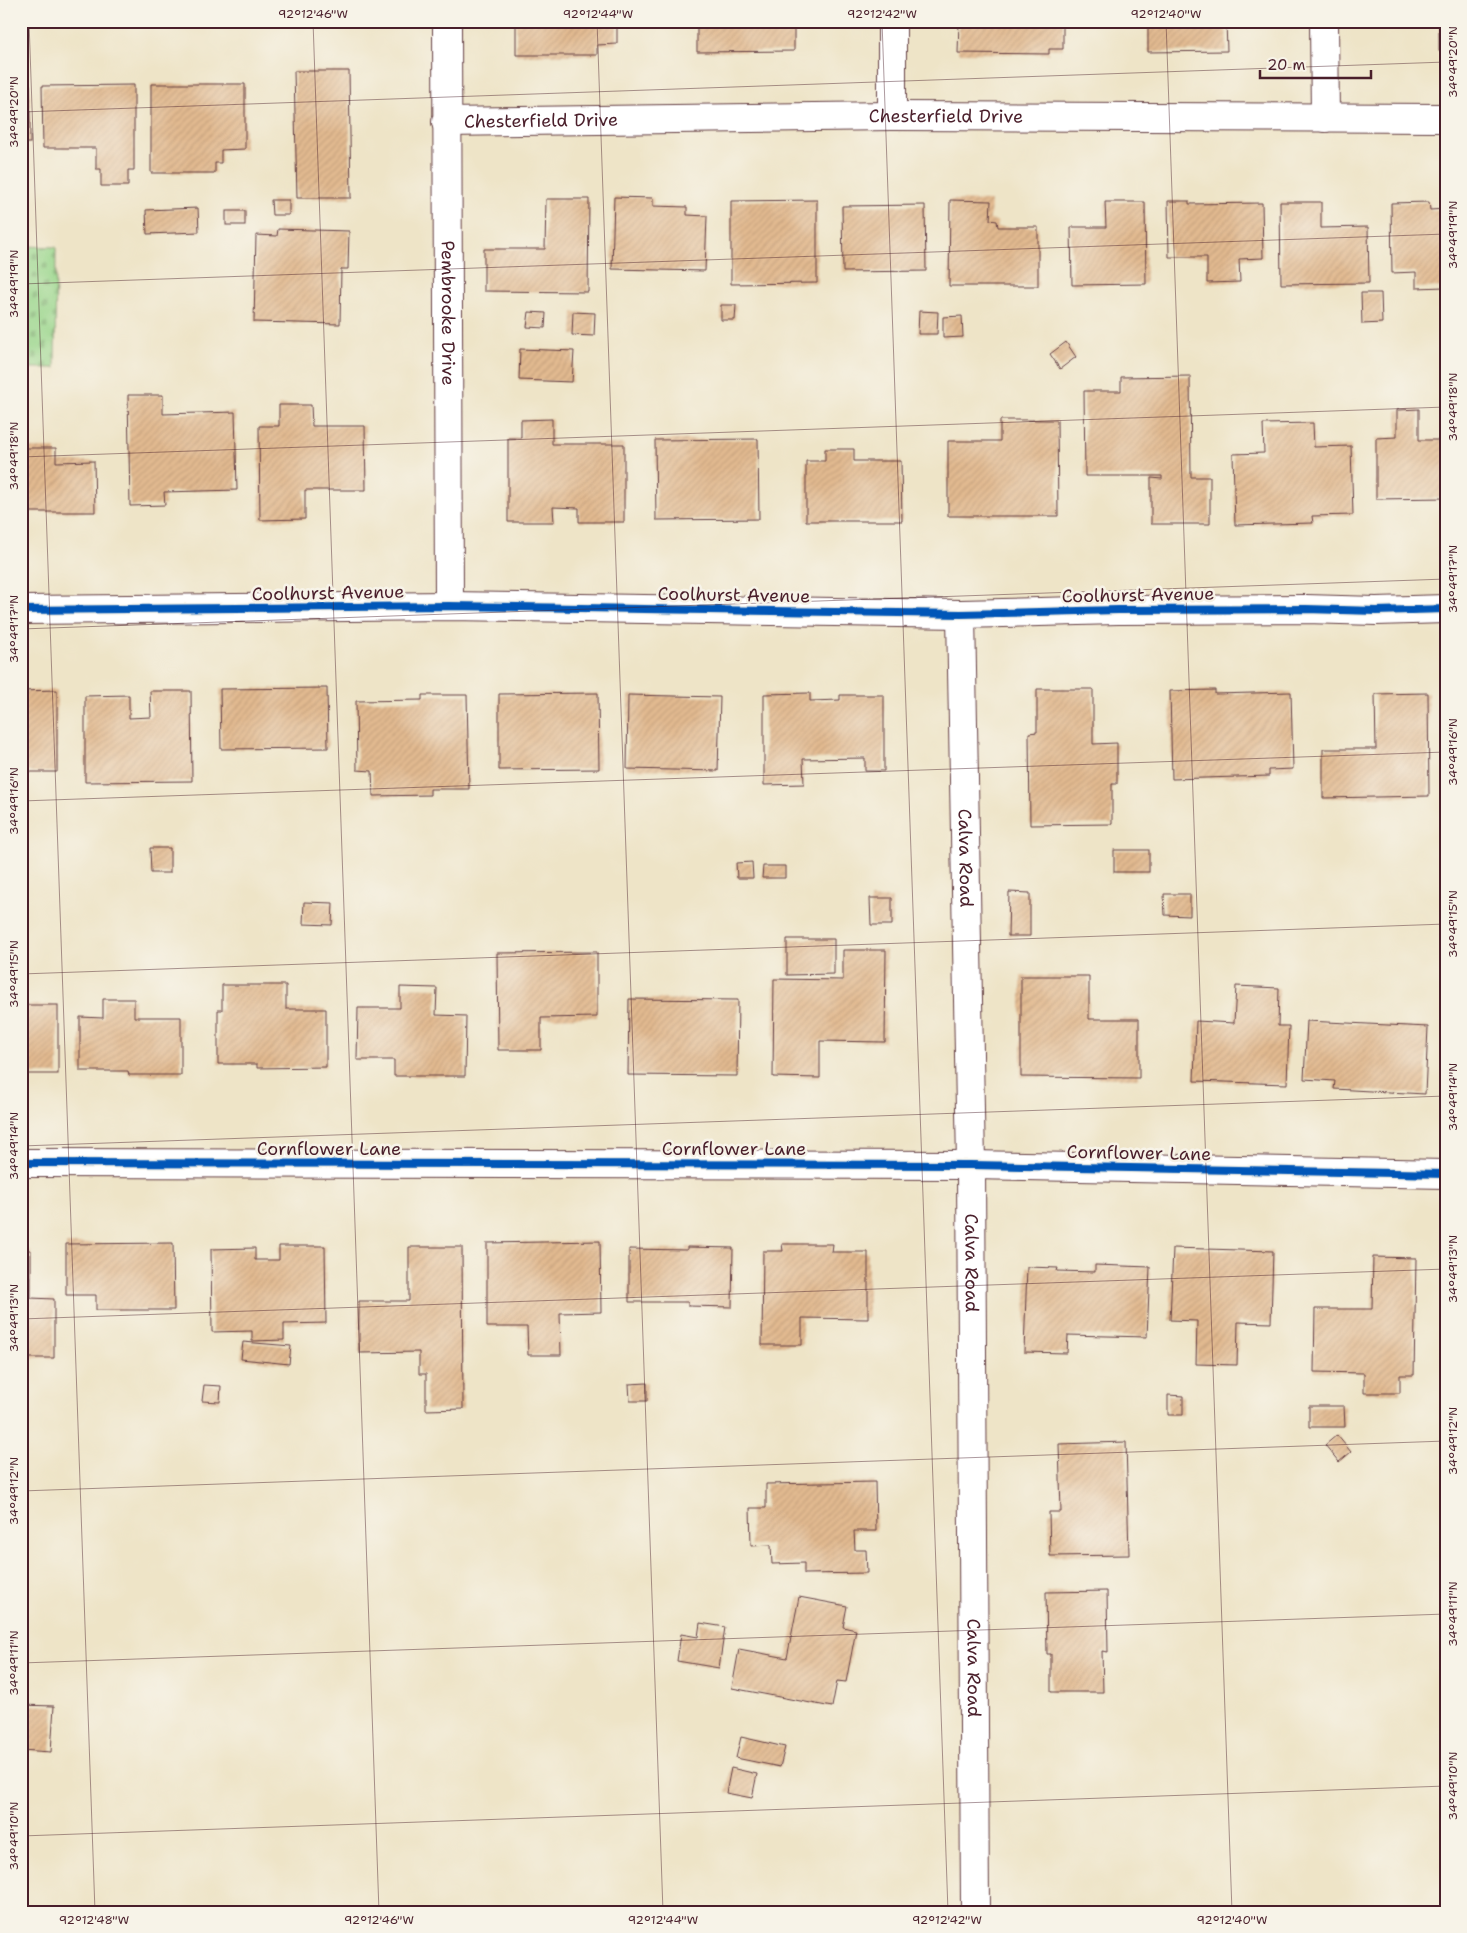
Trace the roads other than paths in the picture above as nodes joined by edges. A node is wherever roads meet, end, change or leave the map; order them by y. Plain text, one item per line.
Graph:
1 (447, 21) edge
2 (892, 21) edge
3 (1324, 21) edge
4 (892, 116) junction
5 (1325, 118) junction
6 (1446, 118) edge
7 (446, 122) junction
8 (450, 606) junction
9 (1446, 609) edge
10 (21, 610) edge
11 (960, 614) junction
12 (21, 1163) edge
13 (971, 1165) junction
14 (1446, 1174) edge
15 (975, 1912) edge

1 - 7 street, Pembrooke Drive
2 - 4 street
3 - 5 street
4 - 5 street, Chesterfield Drive
4 - 7 street, Chesterfield Drive
5 - 6 street, Chesterfield Drive
7 - 8 street, Pembrooke Drive
8 - 10 street, Coolhurst Avenue
8 - 11 street, Coolhurst Avenue
9 - 11 street, Coolhurst Avenue
11 - 13 street, Calva Road
12 - 13 street, Cornflower Lane
13 - 14 street, Cornflower Lane
13 - 15 street, Calva Road

